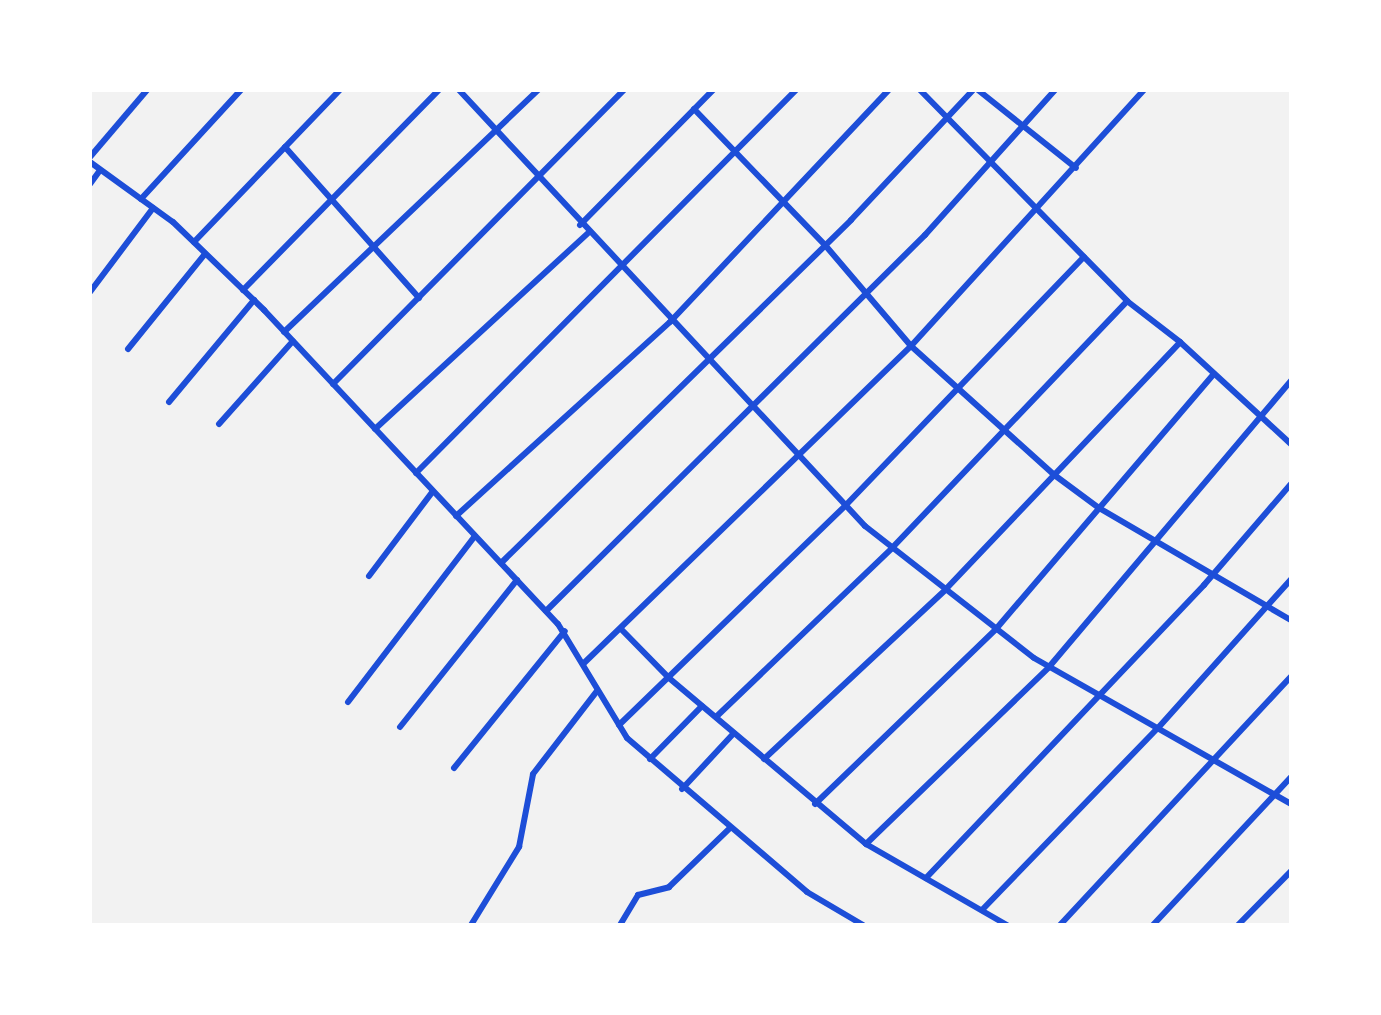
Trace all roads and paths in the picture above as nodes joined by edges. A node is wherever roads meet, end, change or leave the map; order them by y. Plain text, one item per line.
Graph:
1 (147, 90) edge
2 (241, 90) edge
3 (340, 90) edge
4 (439, 90) edge
5 (459, 90) edge
6 (538, 90) edge
7 (624, 90) edge
8 (713, 90) edge
9 (796, 90) edge
10 (889, 90) edge
11 (920, 90) edge
12 (976, 90) edge
13 (1055, 90) edge
14 (1144, 90) edge
15 (694, 109) junction
16 (949, 121) junction
17 (1024, 126) junction
18 (496, 133) junction
19 (285, 147) junction
20 (733, 154) junction
21 (90, 160) edge
22 (991, 164) junction
23 (1076, 168) junction
24 (100, 170) junction
25 (538, 179) junction
26 (90, 184) edge
27 (141, 199) junction
28 (781, 201) junction
29 (331, 202) junction
30 (153, 208) junction
31 (1037, 213) junction
32 (580, 225) junction
33 (588, 233) junction
34 (194, 242) junction
35 (374, 243) junction
36 (825, 245) junction
37 (205, 254) junction
38 (1084, 257) junction
39 (618, 265) junction
40 (243, 290) junction
41 (90, 292) edge
42 (866, 295) junction
43 (419, 298) junction
44 (254, 300) junction
45 (1127, 301) junction
46 (670, 322) junction
47 (284, 332) junction
48 (293, 341) junction
49 (1180, 342) junction
50 (911, 346) junction
51 (128, 349) dead end
52 (706, 360) junction
53 (1214, 374) junction
54 (1291, 381) edge
55 (333, 384) junction
56 (958, 388) junction
57 (169, 402) dead end
58 (753, 409) junction
59 (1260, 415) junction
60 (219, 424) dead end
61 (375, 429) junction
62 (1006, 432) junction
63 (1291, 444) edge
64 (800, 459) junction
65 (416, 473) junction
66 (1053, 474) junction
67 (1291, 484) edge
68 (433, 491) junction
69 (845, 506) junction
70 (1099, 508) junction
71 (456, 516) junction
72 (475, 536) junction
73 (1155, 541) junction
74 (892, 548) junction
75 (501, 563) junction
76 (1212, 574) junction
77 (369, 576) dead end
78 (1291, 579) edge
79 (517, 580) junction
80 (946, 589) junction
81 (1267, 605) junction
82 (546, 611) junction
83 (1291, 620) edge
84 (996, 629) junction
85 (622, 630) junction
86 (565, 631) junction
87 (583, 664) junction
88 (1049, 667) junction
89 (1291, 676) edge
90 (669, 678) junction
91 (597, 691) junction
92 (1100, 695) junction
93 (348, 702) dead end
94 (702, 706) junction
95 (716, 717) junction
96 (619, 725) junction
97 (400, 727) dead end
98 (1158, 728) junction
99 (734, 733) junction
100 (650, 759) junction
101 (764, 759) junction
102 (1215, 761) junction
103 (454, 768) dead end
104 (1291, 777) edge
105 (682, 789) junction
106 (1276, 795) junction
107 (815, 804) junction
108 (1291, 804) edge
109 (730, 828) junction
110 (866, 844) junction
111 (1291, 871) edge
112 (926, 878) junction
113 (982, 910) junction
114 (471, 925) edge
115 (620, 925) edge
116 (863, 925) edge
117 (1007, 925) edge
118 (1060, 925) edge
119 (1153, 925) edge
120 (1238, 925) edge

1 - 21 street
2 - 27 street
3 - 19 street
4 - 29 street
5 - 18 street
6 - 18 street
7 - 25 street
8 - 15 street
9 - 20 street
10 - 28 street
11 - 16 street
12 - 16 street
12 - 17 street
13 - 17 street
14 - 23 street
15 - 20 street
15 - 32 street
16 - 22 street
16 - 36 street
17 - 22 street
17 - 23 street
18 - 25 street
18 - 35 street
19 - 29 street
19 - 34 street
20 - 28 street
20 - 39 street
21 - 24 street
22 - 31 street
22 - 42 street
23 - 31 street
24 - 26 street
24 - 27 street
25 - 32 street
25 - 43 street
27 - 30 street
28 - 36 street
28 - 46 street
29 - 35 street
29 - 40 street
30 - 34 street
30 - 41 street
31 - 38 street
31 - 50 street
32 - 33 street
33 - 39 street
33 - 61 street
34 - 37 street
35 - 43 street
35 - 47 street
36 - 42 street
36 - 52 street
37 - 40 street
37 - 51 street
38 - 45 street
38 - 56 street
39 - 46 street
39 - 65 street
40 - 44 street
42 - 50 street
42 - 58 street
43 - 55 street
44 - 47 street
44 - 57 street
45 - 49 street
45 - 62 street
46 - 52 street
46 - 71 street
47 - 48 street
48 - 55 street
48 - 60 street
49 - 53 street
49 - 66 street
50 - 56 street
50 - 64 street
52 - 58 street
52 - 75 street
53 - 59 street
53 - 70 street
54 - 59 street
55 - 61 street
56 - 62 street
56 - 69 street
58 - 64 street
58 - 82 street
59 - 63 street
59 - 73 street
61 - 65 street
62 - 66 street
62 - 74 street
64 - 69 street
64 - 85 street
65 - 68 street
66 - 70 street
66 - 80 street
67 - 76 street
68 - 71 street
68 - 77 street
69 - 74 street
69 - 90 street
70 - 73 street
70 - 84 street
71 - 72 street
72 - 75 street
72 - 93 street
73 - 76 street
73 - 88 street
74 - 80 street
74 - 95 street
75 - 79 street
76 - 81 street
76 - 92 street
78 - 81 street
79 - 82 street
79 - 97 street
80 - 84 street
80 - 101 street
81 - 83 street
81 - 98 street
82 - 86 street
84 - 88 street
84 - 107 street
85 - 87 street
85 - 90 street
86 - 87 street
86 - 103 street
87 - 91 street
88 - 92 street
88 - 110 street
89 - 102 street
90 - 94 street
90 - 96 street
91 - 96 street
91 - 114 street
92 - 98 street
92 - 112 street
94 - 95 street
94 - 100 street
95 - 99 street
96 - 100 street
98 - 102 street
98 - 113 street
99 - 101 street
99 - 105 street
100 - 105 street
101 - 107 street
102 - 106 street
102 - 118 street
104 - 106 street
105 - 109 street
106 - 108 street
106 - 119 street
107 - 110 street
109 - 115 street
109 - 116 street
110 - 112 street
111 - 120 street
112 - 113 street
113 - 117 street

